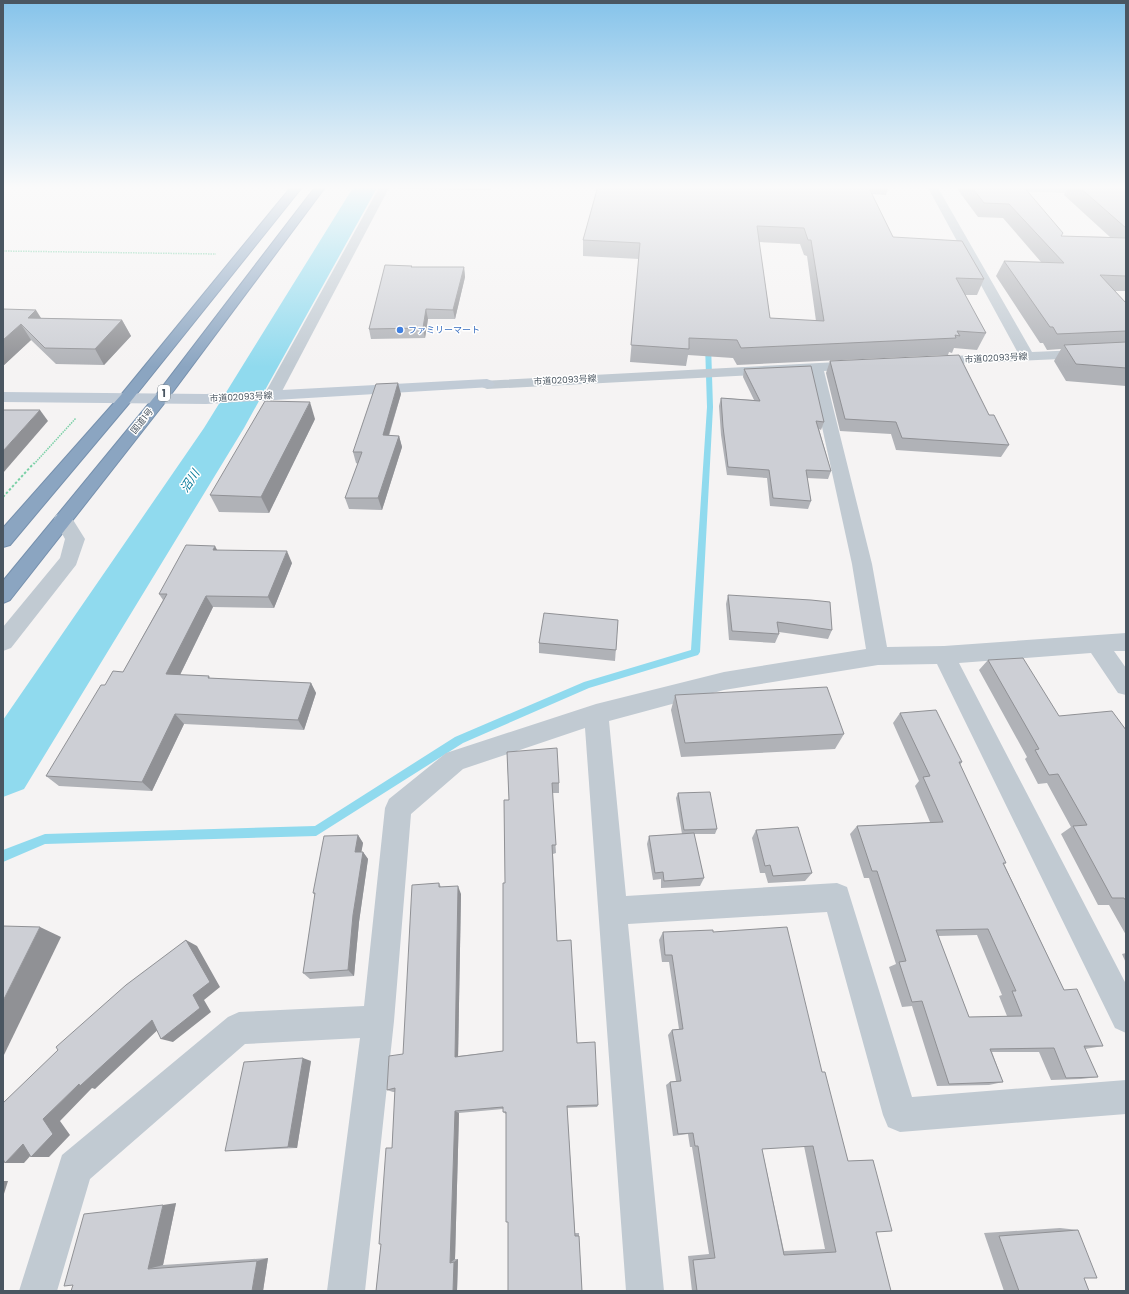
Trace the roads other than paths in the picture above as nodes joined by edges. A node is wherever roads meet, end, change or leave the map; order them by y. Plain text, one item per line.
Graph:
1 (250, 246) edge
2 (275, 246) edge
3 (351, 246) edge
4 (966, 246) edge
5 (1126, 352) edge
6 (1028, 356) junction
7 (920, 362) edge
8 (874, 364) edge
9 (816, 367) junction
10 (268, 396) junction
11 (3, 397) edge
12 (126, 398) junction
13 (161, 398) junction
14 (64, 519) junction
15 (3, 540) edge
16 (3, 595) edge
17 (3, 642) edge
18 (1126, 642) edge
19 (1097, 645) junction
20 (944, 655) junction
21 (878, 656) junction
22 (1126, 686) edge
23 (596, 714) junction
24 (614, 911) junction
25 (1126, 1017) edge
26 (378, 1021) junction
27 (1126, 1097) edge
28 (38, 1291) edge
29 (346, 1291) edge
30 (645, 1291) edge

1 - 12 highway, 1
2 - 13 highway, 国道1号 / 1
3 - 10 street
4 - 6 street
5 - 6 street, 市道02093号線
6 - 7 street, 市道02093号線
8 - 9 street, 市道02093号線
9 - 10 street, 市道02093号線
9 - 21 street
10 - 13 street, 市道02093号線
11 - 12 street, 市道02093号線
12 - 13 street, 市道02093号線
12 - 15 highway, 1
13 - 14 highway, 国道1号 / 1
14 - 16 highway, 国道1号 / 1
14 - 17 street
18 - 19 street
19 - 20 street
19 - 22 street
20 - 21 street
20 - 25 street
21 - 23 street
23 - 24 street
23 - 26 street
24 - 27 street
24 - 30 street
26 - 28 street
26 - 29 street

